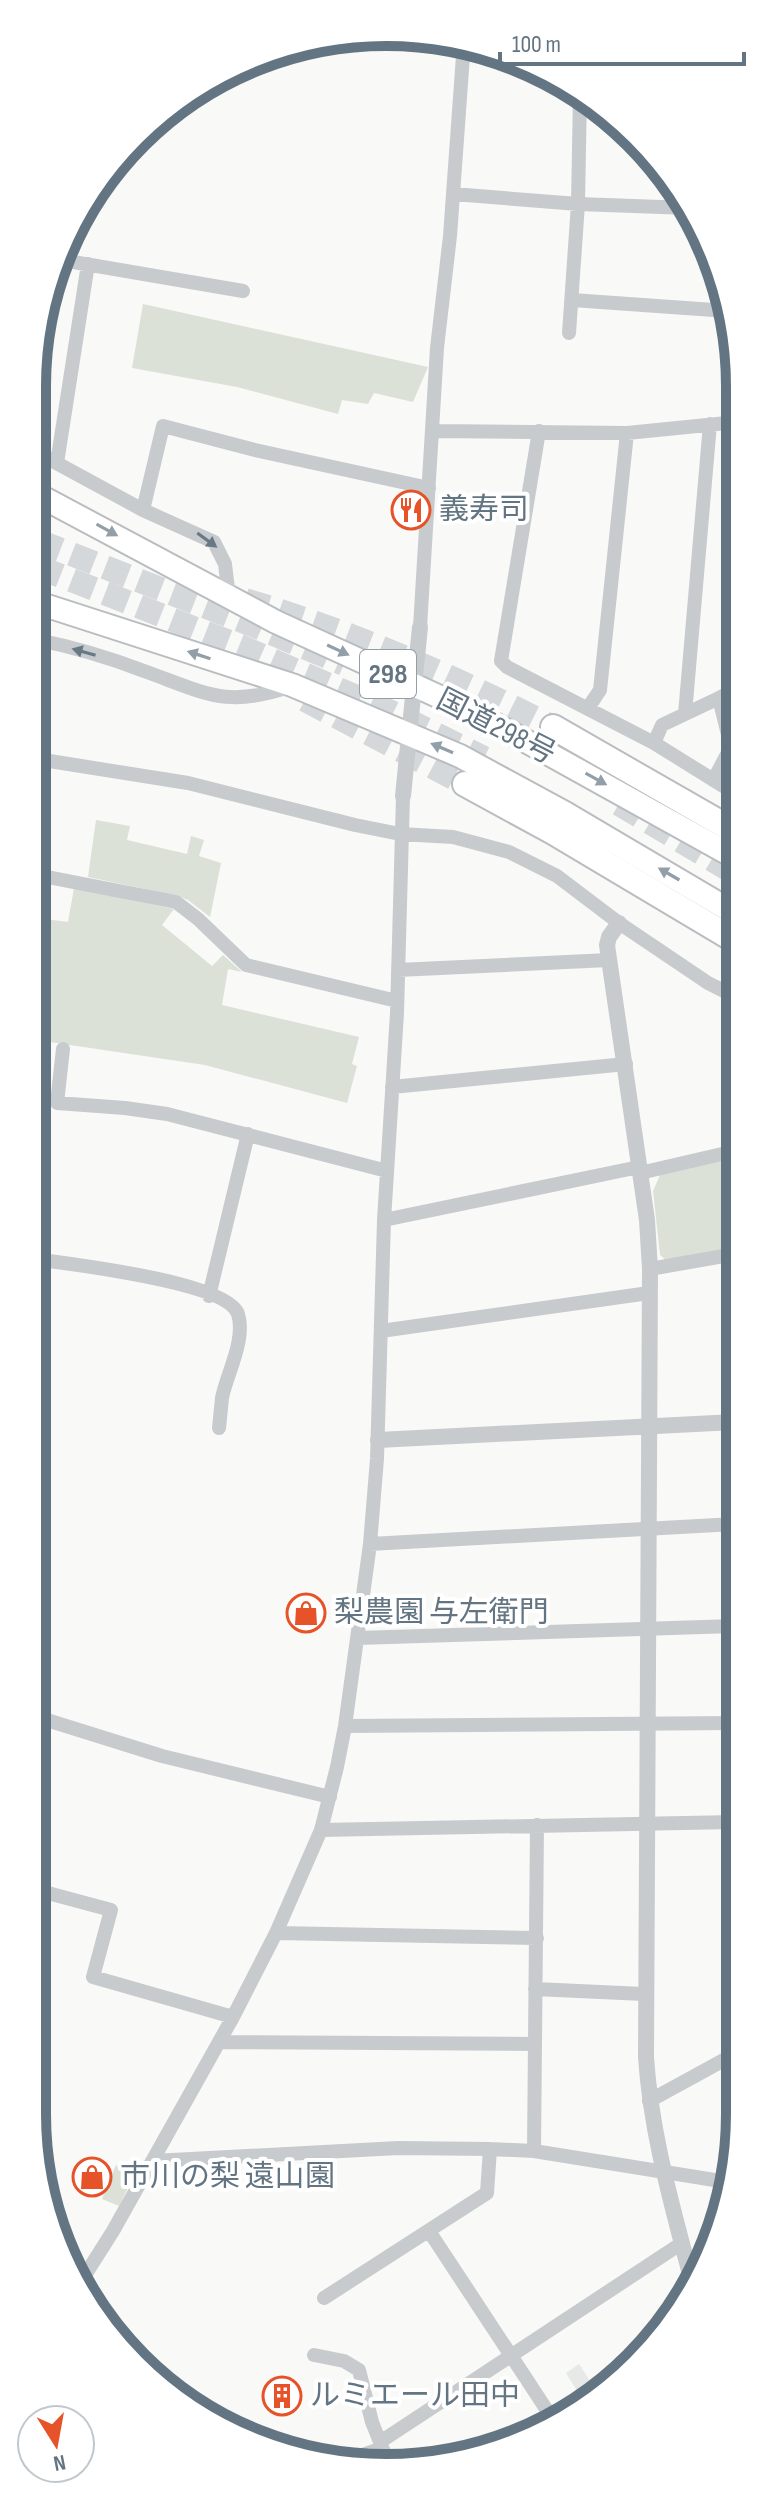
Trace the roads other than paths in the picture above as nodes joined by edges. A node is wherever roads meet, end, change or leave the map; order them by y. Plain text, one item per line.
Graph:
1 (463, 56) edge
2 (580, 106) edge
3 (453, 194) junction
4 (578, 204) junction
5 (675, 207) edge
6 (70, 261) edge
7 (88, 264) junction
8 (243, 291) dead end
9 (572, 300) junction
10 (717, 310) edge
11 (569, 333) dead end
12 (726, 423) edge
13 (710, 424) junction
14 (433, 431) junction
15 (539, 431) junction
16 (627, 433) junction
17 (46, 457) edge
18 (57, 463) junction
19 (429, 488) junction
20 (46, 499) edge
21 (143, 510) junction
22 (229, 597) junction
23 (46, 606) edge
24 (420, 627) joint
25 (46, 642) edge
26 (292, 685) junction
27 (415, 686) junction
28 (726, 694) edge
29 (719, 698) junction
30 (588, 708) junction
31 (685, 714) junction
32 (726, 720) edge
33 (553, 727) tunnel mouth
34 (410, 735) junction
35 (654, 743) junction
36 (726, 759) edge
37 (46, 760) edge
38 (714, 779) junction
39 (465, 784) tunnel mouth
40 (726, 787) edge
41 (403, 796) joint
42 (726, 826) edge
43 (400, 834) junction
44 (726, 852) edge
45 (46, 877) edge
46 (726, 908) edge
47 (619, 923) junction
48 (726, 935) edge
49 (609, 960) junction
50 (398, 970) junction
51 (726, 992) edge
52 (397, 1001) junction
53 (63, 1049) dead end
54 (626, 1064) junction
55 (392, 1087) junction
56 (248, 1134) junction
57 (726, 1153) edge
58 (640, 1170) junction
59 (387, 1171) junction
60 (384, 1220) junction
61 (726, 1256) edge
62 (46, 1261) edge
63 (650, 1269) junction
64 (649, 1293) junction
65 (209, 1296) junction
66 (381, 1331) junction
67 (726, 1422) edge
68 (648, 1426) junction
69 (219, 1428) dead end
70 (378, 1440) junction
71 (726, 1525) edge
72 (648, 1529) junction
73 (370, 1544) junction
74 (726, 1626) edge
75 (649, 1629) junction
76 (357, 1638) junction
77 (46, 1720) edge
78 (726, 1723) edge
79 (647, 1724) junction
80 (345, 1726) junction
81 (330, 1797) junction
82 (726, 1822) edge
83 (646, 1823) junction
84 (537, 1825) junction
85 (321, 1830) junction
86 (46, 1892) edge
87 (276, 1933) junction
88 (537, 1938) junction
89 (535, 1989) junction
90 (644, 1994) junction
91 (233, 2017) junction
92 (219, 2042) junction
93 (534, 2044) junction
94 (726, 2059) edge
95 (649, 2101) junction
96 (490, 2149) junction
97 (534, 2151) junction
98 (153, 2161) junction
99 (663, 2172) junction
100 (719, 2181) edge
101 (429, 2231) junction
102 (682, 2243) junction
103 (689, 2268) edge
104 (86, 2273) edge
105 (324, 2298) dead end
106 (314, 2355) dead end
107 (512, 2356) junction
108 (548, 2412) edge
109 (383, 2451) edge

1 - 3 street
2 - 4 street
3 - 4 street
3 - 14 street
4 - 5 street
4 - 9 street
6 - 7 street
7 - 8 street
7 - 18 street
9 - 10 street
9 - 11 street
12 - 13 street
13 - 16 street
13 - 31 street
14 - 15 street
14 - 19 street
15 - 16 street
15 - 30 street
16 - 30 street
17 - 18 street
18 - 21 street
19 - 21 street
19 - 24 street
20 -> 22 highway, 国道298号 / 298
21 -> 22 street
22 -> 27 highway, 国道298号 / 298
26 -> 23 highway, 国道298号 / 298
24 - 27 street
26 -> 25 street
26 - 34 highway, 国道298号 / 298
27 - 34 street
27 -> 44 highway, 国道298号 / 298
28 - 29 street
29 - 31 street
29 - 32 street
30 - 35 street
31 - 35 street
33 - 42 highway
34 - 41 street
46 -> 34 highway, 国道298号 / 298
35 - 38 street
36 - 38 street
37 - 43 street
38 - 40 street
39 - 48 highway
41 - 43 street
43 - 47 street
43 - 50 street
45 - 52 street
47 - 49 street
47 - 51 street
49 - 50 street
49 - 54 street
50 - 52 street
52 - 55 street
53 - 56 street
54 - 55 street
54 - 58 street
55 - 59 street
56 - 59 street
56 - 65 street
57 - 58 street
58 - 60 street
58 - 63 street
59 - 60 street
60 - 66 street
61 - 63 street
62 - 65 street
63 - 64 street
64 - 66 street
64 - 68 street
65 - 69 street
66 - 70 street
67 - 68 street
68 - 70 street
68 - 72 street
70 - 73 street
71 - 72 street
72 - 73 street
72 - 75 street
73 - 76 street
74 - 75 street
75 - 76 street
75 - 79 street
76 - 80 street
77 - 81 street
78 - 79 street
79 - 80 street
79 - 83 street
80 - 81 street
81 - 85 street
82 - 83 street
83 - 84 street
83 - 90 street
84 - 85 street
84 - 88 street
85 - 87 street
86 - 91 street
87 - 88 street
87 - 91 street
88 - 89 street
89 - 90 street
89 - 93 street
90 - 95 street
91 - 92 street
92 - 93 street
92 - 98 street
93 - 97 street
94 - 95 street
95 - 99 street
96 - 97 street
96 - 98 street
96 - 101 street
97 - 99 street
98 - 104 street
99 - 100 street
99 - 102 street
101 - 105 street
101 - 107 street
102 - 103 street
102 - 107 street
106 - 109 street
107 - 108 street
107 - 109 street

